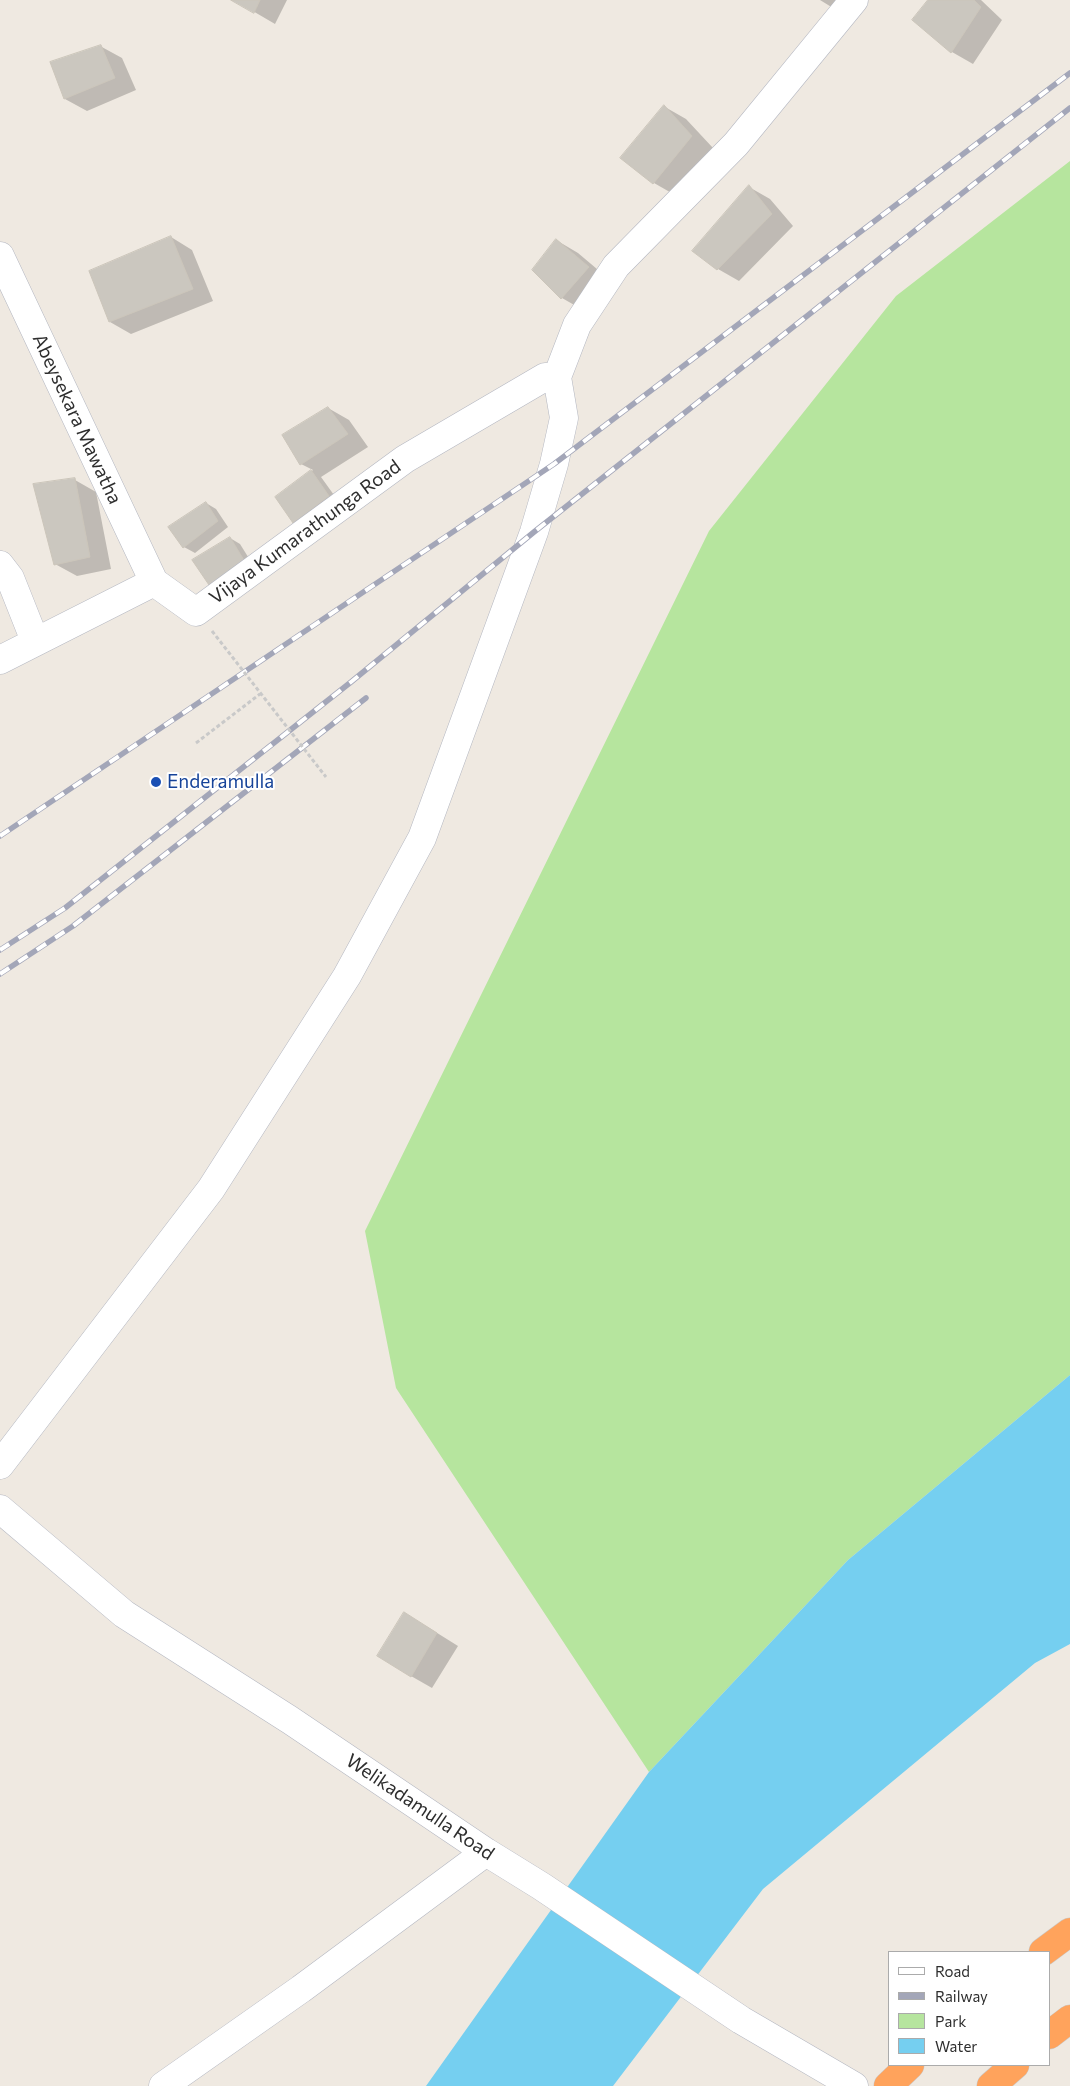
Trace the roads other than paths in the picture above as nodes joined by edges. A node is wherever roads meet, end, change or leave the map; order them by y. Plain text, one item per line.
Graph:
1 (854, 0) edge
2 (0, 256) edge
3 (557, 377) junction
4 (0, 565) edge
5 (154, 582) junction
6 (36, 641) junction
7 (0, 660) edge
8 (0, 1465) edge
9 (0, 1509) edge
10 (486, 1852) junction
11 (1070, 1932) edge
12 (1044, 1951) edge
13 (1070, 2019) edge
14 (1050, 2034) edge
15 (909, 2066) edge
16 (1015, 2066) edge
17 (163, 2086) edge
18 (854, 2086) edge
19 (888, 2086) edge
20 (991, 2086) edge

1 - 3 street
2 - 5 street, Abeysekara Mawatha
3 - 5 street, Vijaya Kumarathunga Road
3 - 8 street
4 - 6 street
5 - 6 street
6 - 7 street
9 - 10 street, Welikadamulla Road
10 - 17 street
10 - 18 street, Welikadamulla Road
11 - 12 highway
13 - 14 highway
15 - 19 highway
16 - 20 highway

